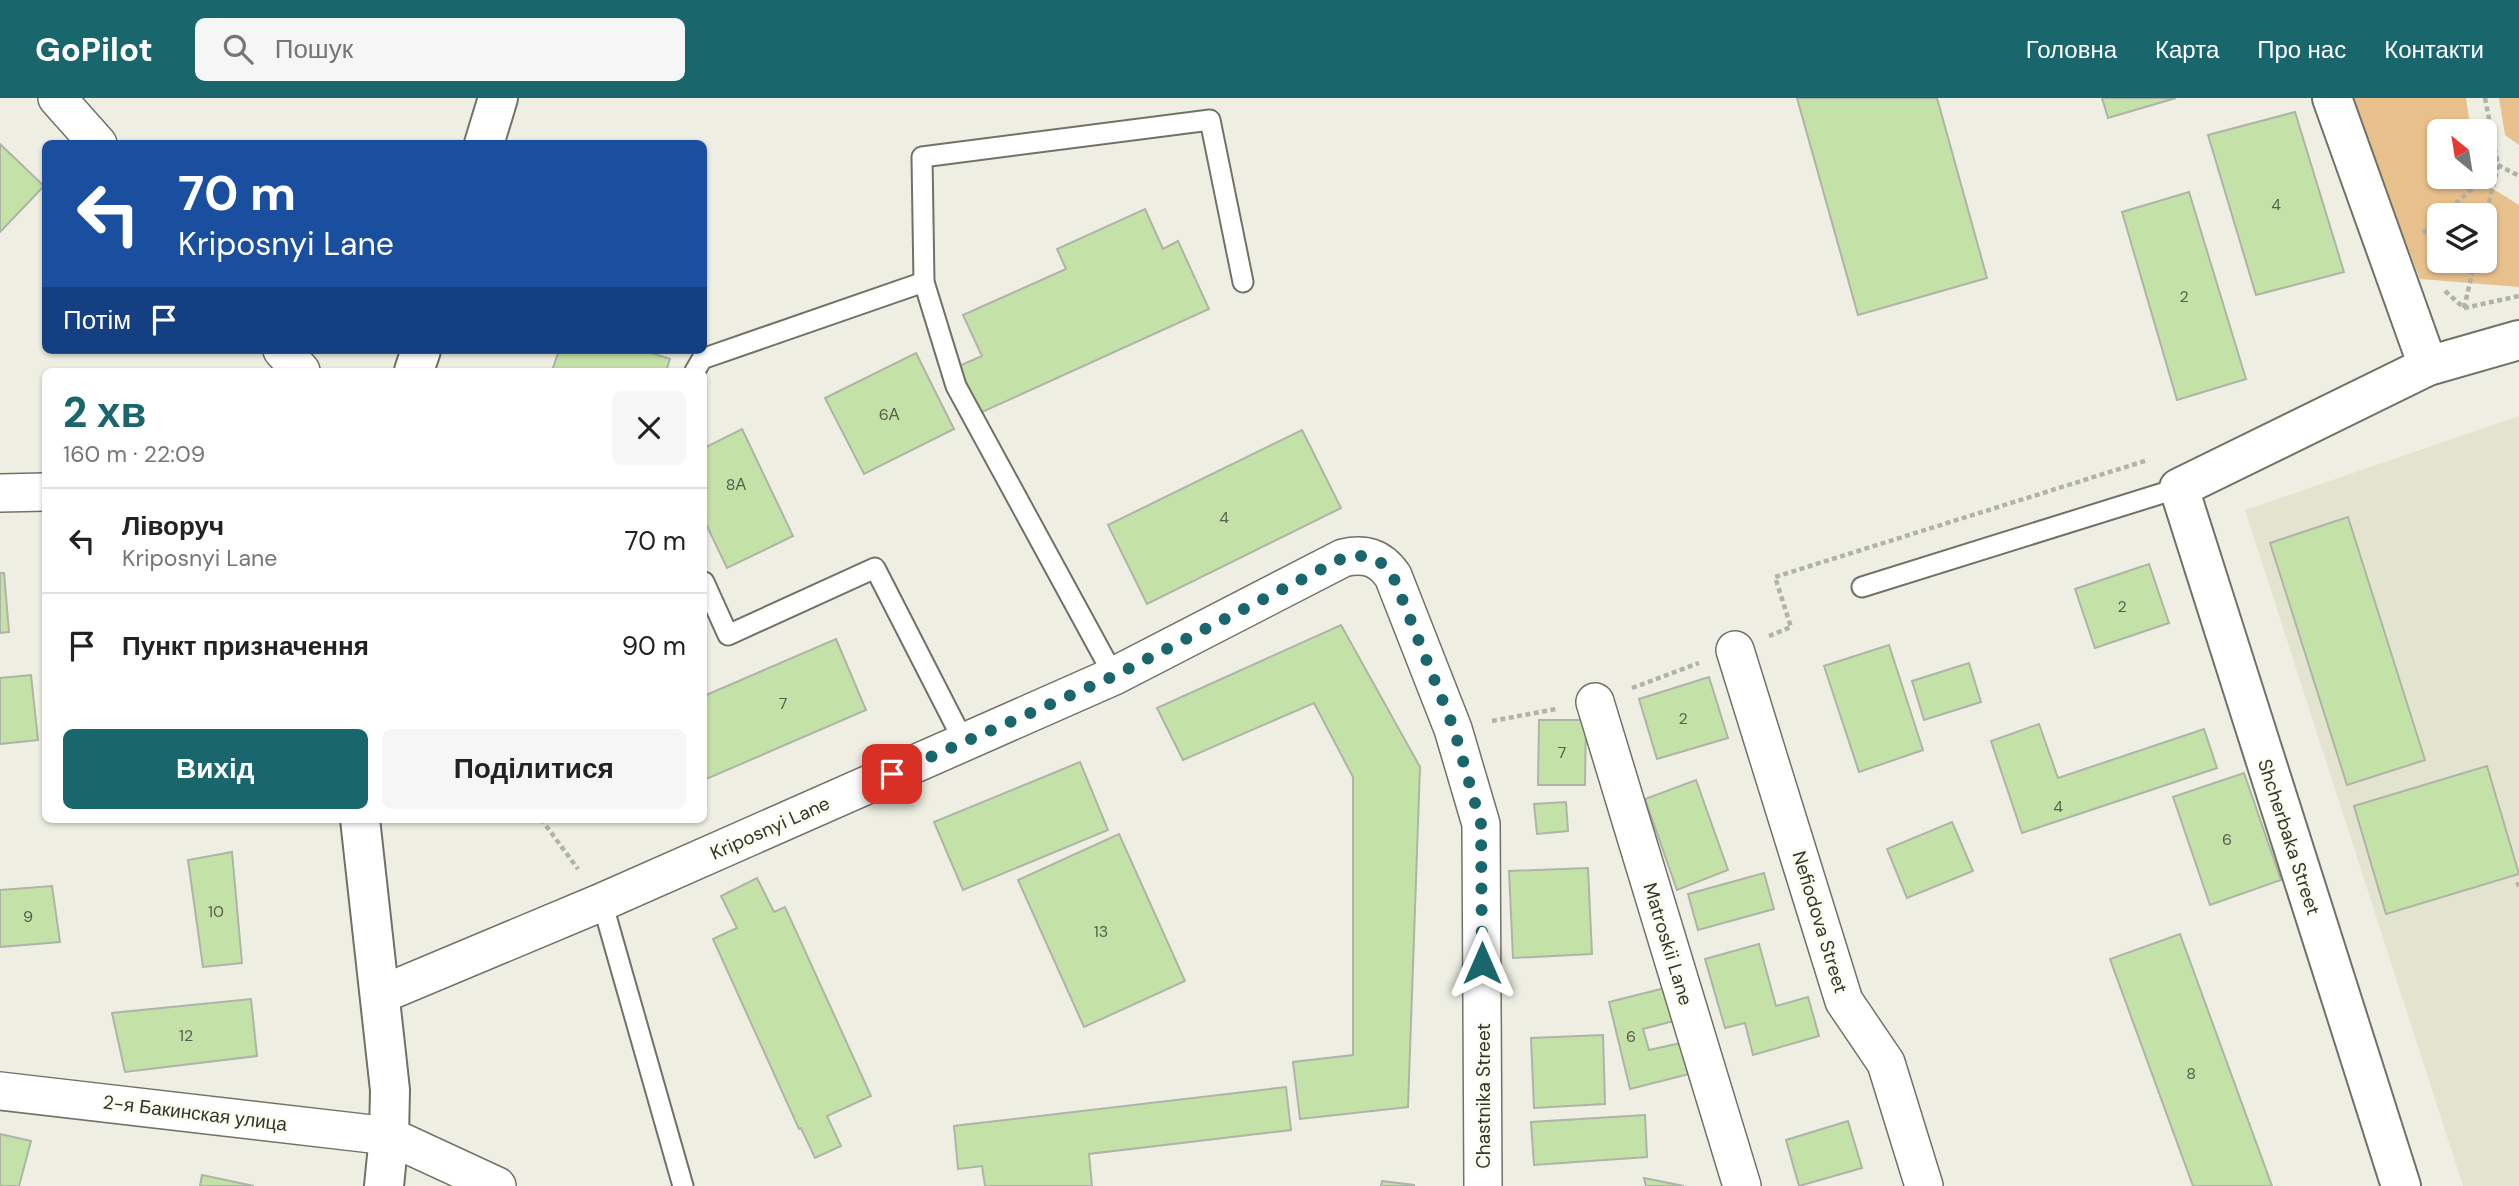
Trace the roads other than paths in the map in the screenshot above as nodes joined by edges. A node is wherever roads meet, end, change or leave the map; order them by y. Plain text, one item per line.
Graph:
1 (57, 98) edge
2 (498, 98) edge
3 (2332, 98) edge
4 (94, 140) edge
5 (485, 140) edge
6 (925, 282) junction
7 (1243, 282) dead end
8 (2519, 340) edge
9 (286, 354) edge
10 (2428, 366) junction
11 (298, 368) edge
12 (697, 368) edge
13 (2179, 488) junction
14 (42, 492) edge
15 (0, 494) edge
16 (1343, 558) joint
17 (1861, 587) dead end
18 (707, 589) edge
19 (1735, 650) dead end
20 (1114, 676) junction
21 (1595, 702) dead end
22 (964, 742) junction
23 (360, 823) edge
24 (602, 902) junction
25 (380, 995) junction
26 (0, 1091) edge
27 (389, 1136) junction
28 (384, 1186) edge
29 (497, 1186) edge
30 (683, 1186) edge
31 (1483, 1186) edge
32 (1742, 1186) edge
33 (1924, 1186) edge
34 (2401, 1186) edge

1 - 4 street
2 - 5 main road
3 - 10 main road
6 - 7 lane
6 - 12 lane
6 - 20 lane
8 - 10 main road
9 - 11 street
10 - 13 main road
13 - 17 lane
13 - 34 main road, Shcherbaka Street
14 - 15 street
16 - 20 street, Kriposnyi Lane
16 - 31 street, Chastnika Street
18 - 22 lane
19 - 33 street, Nefiodova Street
20 - 22 street, Kriposnyi Lane
21 - 32 street, Matroskii Lane
22 - 24 street, Kriposnyi Lane
23 - 25 main road
24 - 25 street, Kriposnyi Lane
24 - 30 lane
25 - 27 main road
26 - 27 street, 2-я Бакинская улица
27 - 28 main road
27 - 29 street, 2-я Бакинская улица

